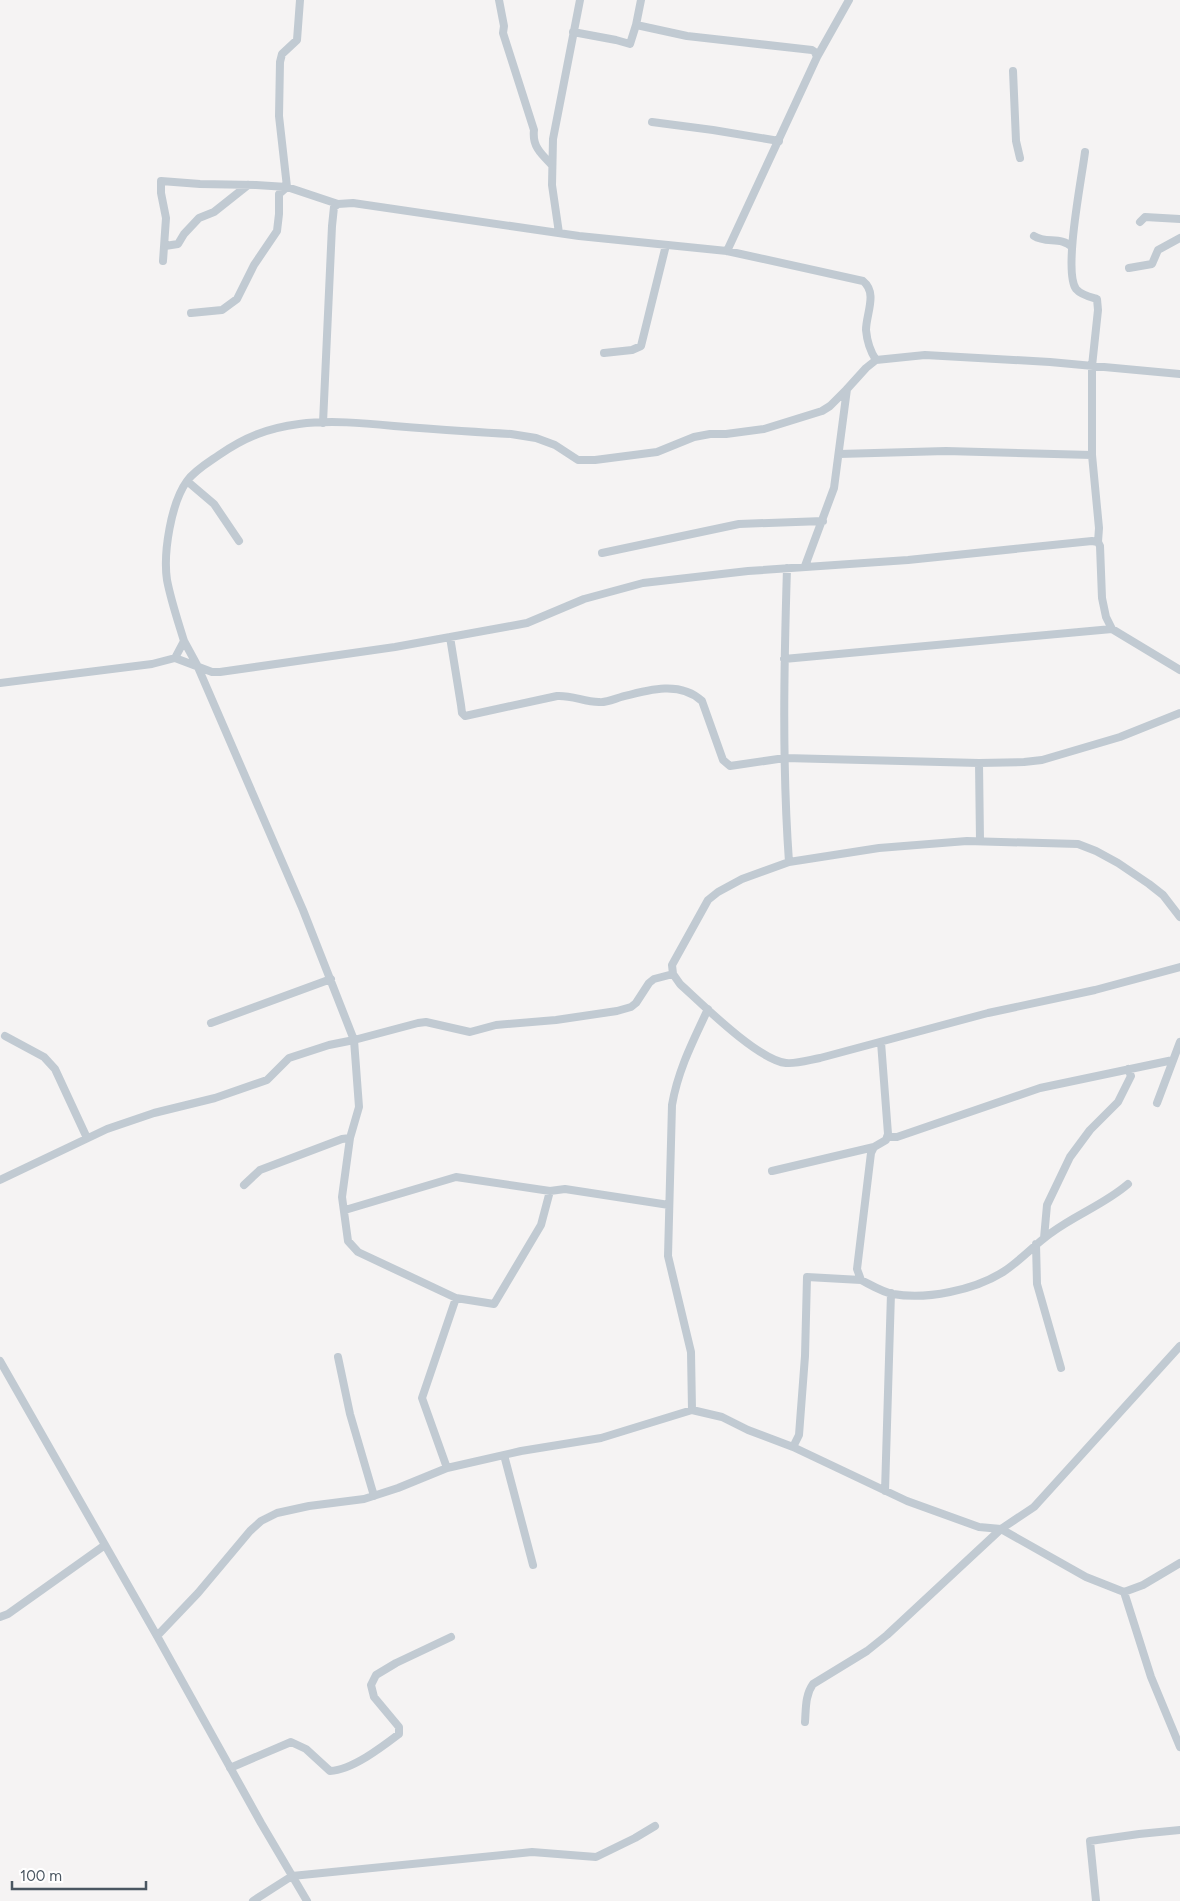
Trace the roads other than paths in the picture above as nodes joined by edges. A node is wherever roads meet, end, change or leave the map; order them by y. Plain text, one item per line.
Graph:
1 (300, 0) edge
2 (499, 0) edge
3 (580, 0) edge
4 (641, 0) edge
5 (849, 0) edge
6 (636, 25) junction
7 (573, 32) junction
8 (817, 57) junction
9 (1013, 71) dead end
10 (652, 122) dead end
11 (779, 141) junction
12 (1085, 152) dead end
13 (1020, 158) dead end
14 (552, 165) junction
15 (248, 185) junction
16 (286, 187) junction
17 (338, 204) junction
18 (1180, 219) edge
19 (1140, 222) dead end
20 (559, 233) junction
21 (1034, 236) dead end
22 (1180, 238) edge
23 (666, 245) junction
24 (165, 246) junction
25 (1072, 247) junction
26 (727, 251) junction
27 (163, 261) dead end
28 (1129, 268) dead end
29 (191, 313) dead end
30 (604, 353) dead end
31 (876, 360) junction
32 (1092, 366) junction
33 (1180, 374) edge
34 (847, 389) junction
35 (323, 423) junction
36 (839, 454) junction
37 (1092, 456) junction
38 (187, 481) junction
39 (823, 521) junction
40 (239, 541) dead end
41 (1098, 542) junction
42 (602, 553) dead end
43 (805, 566) junction
44 (787, 568) junction
45 (1112, 629) junction
46 (450, 637) junction
47 (184, 642) junction
48 (175, 658) junction
49 (784, 659) junction
50 (197, 665) junction
51 (1180, 670) edge
52 (0, 683) edge
53 (1180, 713) edge
54 (785, 758) junction
55 (979, 763) junction
56 (980, 842) junction
57 (789, 862) junction
58 (1180, 917) edge
59 (1180, 967) edge
60 (673, 974) junction
61 (331, 979) junction
62 (708, 1009) junction
63 (211, 1023) dead end
64 (5, 1036) dead end
65 (354, 1040) junction
66 (881, 1042) junction
67 (1180, 1042) edge
68 (1173, 1060) junction
69 (1128, 1069) junction
70 (1157, 1102) dead end
71 (887, 1137) junction
72 (86, 1138) junction
73 (350, 1138) junction
74 (874, 1147) junction
75 (772, 1172) dead end
76 (0, 1180) edge
77 (244, 1184) dead end
78 (1128, 1184) dead end
79 (550, 1191) junction
80 (670, 1205) junction
81 (345, 1210) junction
82 (1044, 1238) junction
83 (1036, 1244) junction
84 (861, 1280) junction
85 (891, 1294) junction
86 (456, 1298) junction
87 (1180, 1346) edge
88 (338, 1357) dead end
89 (0, 1361) edge
90 (1061, 1368) dead end
91 (692, 1410) junction
92 (793, 1447) junction
93 (504, 1455) junction
94 (447, 1468) junction
95 (885, 1491) junction
96 (374, 1496) junction
97 (1001, 1529) junction
98 (105, 1545) junction
99 (1180, 1563) edge
100 (533, 1565) dead end
101 (1124, 1592) junction
102 (0, 1618) edge
103 (157, 1636) junction
104 (451, 1637) dead end
105 (805, 1722) dead end
106 (1180, 1747) edge
107 (230, 1768) junction
108 (655, 1826) dead end
109 (1180, 1830) edge
110 (292, 1876) junction
111 (254, 1901) edge
112 (307, 1901) edge
113 (1096, 1901) edge

1 - 16 street
2 - 14 street
3 - 7 street
4 - 6 street
5 - 8 street
6 - 7 street
6 - 8 street
7 - 14 street
8 - 11 street
9 - 13 street
10 - 11 street
11 - 26 street
12 - 25 street
14 - 20 street
15 - 16 street
15 - 24 street
15 - 24 street
16 - 17 street
16 - 29 street
17 - 20 street
17 - 35 street
18 - 19 street
20 - 23 street
21 - 25 street
22 - 28 street
23 - 26 street
23 - 30 street
24 - 27 street
25 - 32 street
26 - 31 street
31 - 32 street
31 - 34 street
32 - 33 street
32 - 37 street
34 - 35 street
34 - 36 street
35 - 38 street
36 - 37 street
36 - 39 street
37 - 41 street
38 - 40 street
38 - 47 street
39 - 42 street
39 - 43 street
41 - 43 street
41 - 45 street
43 - 44 street
44 - 46 street
44 - 49 street
45 - 49 street
45 - 51 street
46 - 50 street
46 - 54 street
47 - 48 street
47 - 50 street
48 - 50 street
48 - 52 street
49 - 54 street
50 - 61 street
53 - 55 street
54 - 55 street
54 - 57 street
55 - 56 street
56 - 57 street
56 - 58 street
57 - 60 street
59 - 66 street
60 - 62 street
60 - 65 street
61 - 63 street
61 - 65 street
62 - 66 street
62 - 80 street
64 - 72 street
65 - 72 street
65 - 73 street
66 - 71 street
67 - 68 street
68 - 69 street
68 - 70 street
69 - 71 street
69 - 82 street
71 - 74 street
72 - 76 street
73 - 77 street
73 - 81 street
74 - 75 street
74 - 84 street
78 - 82 street
79 - 80 street
79 - 81 street
79 - 86 street
80 - 91 street
81 - 86 street
82 - 83 street
83 - 85 street
83 - 90 street
84 - 85 street
84 - 92 street
85 - 95 street
86 - 94 street
87 - 97 street
88 - 96 street
89 - 98 street
91 - 92 street
91 - 93 street
92 - 95 street
93 - 94 street
93 - 100 street
94 - 96 street
95 - 97 street
96 - 103 street
97 - 101 street
97 - 105 street
98 - 102 street
98 - 103 street
99 - 101 street
101 - 106 street
103 - 107 street
104 - 107 street
107 - 110 street
108 - 110 street
109 - 113 street
110 - 111 street
110 - 112 street

